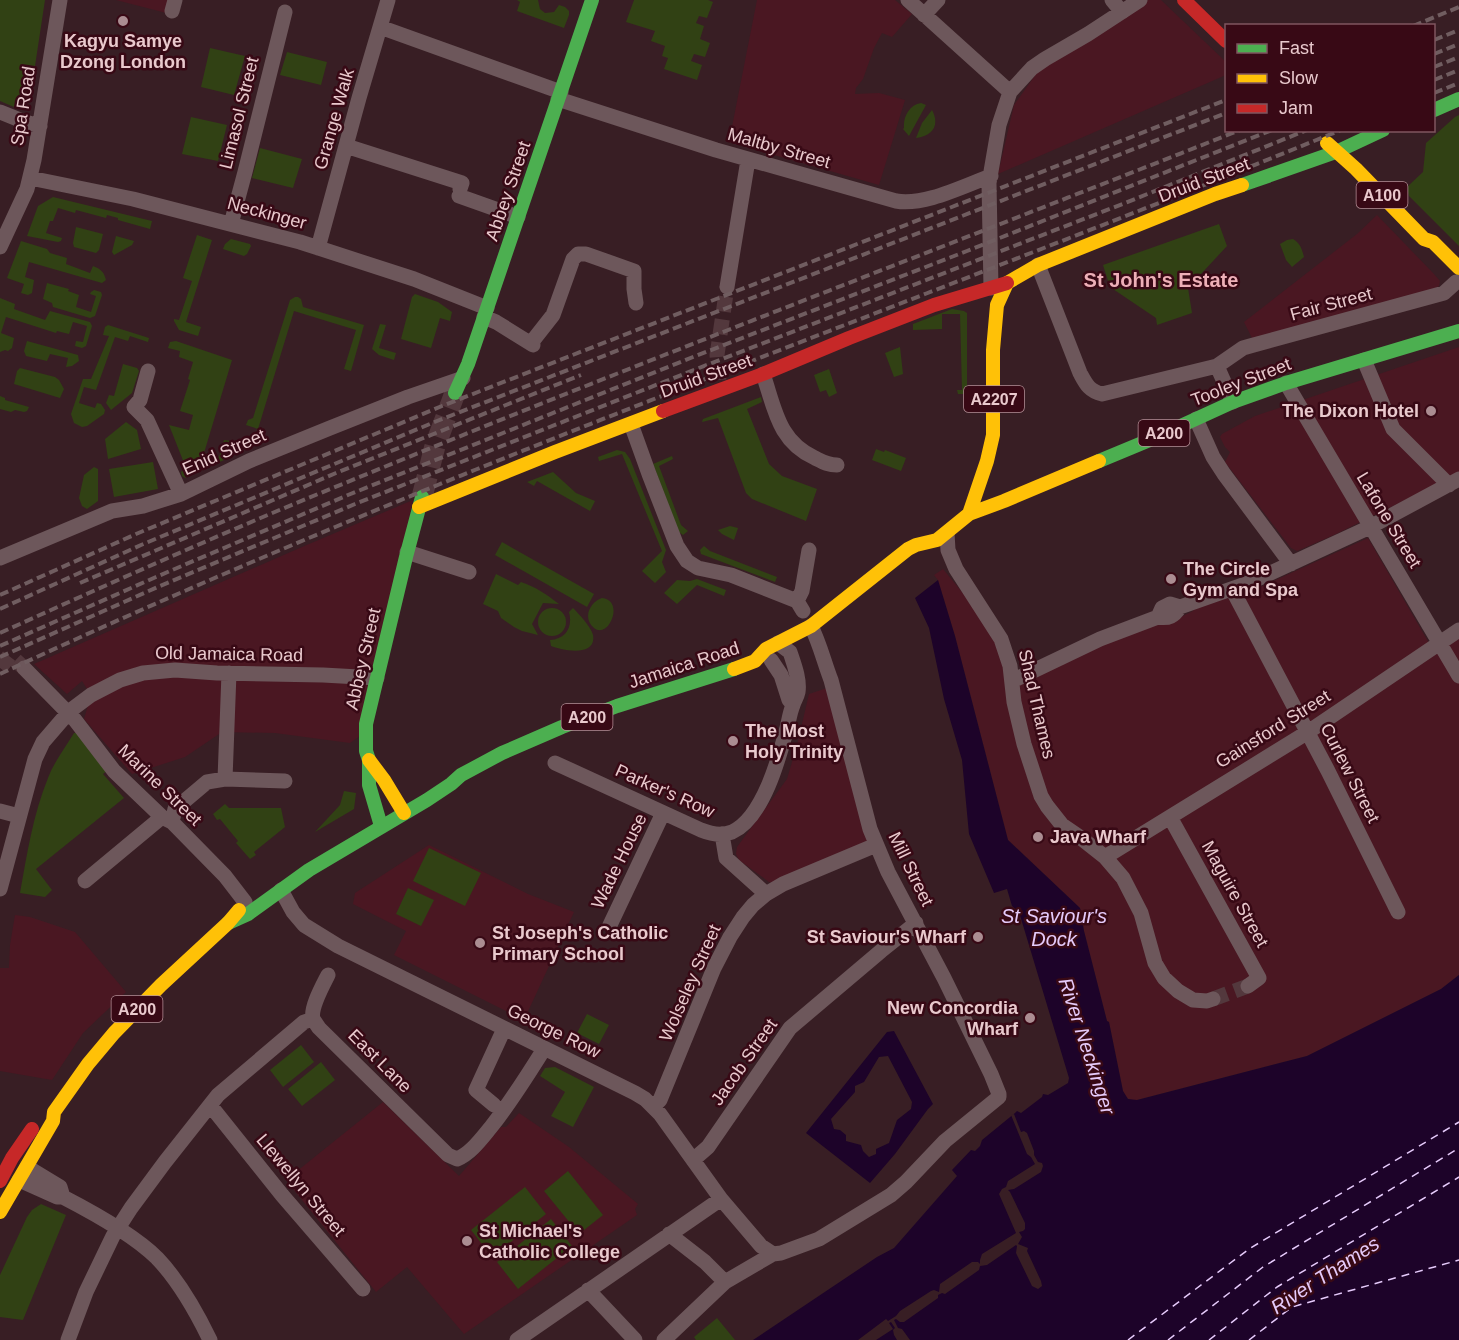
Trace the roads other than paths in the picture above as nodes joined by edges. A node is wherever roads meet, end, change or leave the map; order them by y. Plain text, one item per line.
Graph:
1 (60, 0) edge
2 (388, 0) edge
3 (592, 0) edge
4 (908, 0) edge
5 (938, 0) edge
6 (1140, 0) edge
7 (1184, 0) edge
8 (1117, 6) edge
9 (285, 12) dead end
10 (924, 15) junction
11 (380, 27) junction
12 (1225, 39) edge
13 (1010, 92) junction
14 (560, 96) junction
15 (1459, 99) edge
16 (1435, 110) edge
17 (0, 111) edge
18 (40, 126) junction
19 (1377, 132) edge
20 (346, 146) junction
21 (1331, 147) junction
22 (748, 160) junction
23 (991, 176) junction
24 (30, 178) junction
25 (518, 217) junction
26 (231, 224) junction
27 (0, 247) edge
28 (318, 248) junction
29 (1038, 265) junction
30 (1458, 278) edge
31 (1007, 283) junction
32 (727, 288) tunnel mouth
33 (991, 288) junction
34 (636, 303) dead end
35 (485, 312) junction
36 (1459, 331) edge
37 (1364, 360) junction
38 (1217, 366) junction
39 (148, 371) dead end
40 (763, 374) junction
41 (463, 378) junction
42 (1286, 382) junction
43 (455, 393) tunnel mouth
44 (1233, 402) junction
45 (1196, 419) junction
46 (631, 424) junction
47 (837, 465) dead end
48 (1454, 482) edge
49 (181, 494) junction
50 (420, 502) joint
51 (969, 514) junction
52 (1370, 527) junction
53 (942, 536) junction
54 (809, 550) dead end
55 (407, 552) junction
56 (927, 554) dead end
57 (0, 558) edge
58 (1291, 564) junction
59 (469, 572) dead end
60 (880, 587) dead end
61 (1232, 589) junction
62 (1459, 630) edge
63 (814, 632) junction
64 (1439, 642) junction
65 (784, 647) junction
66 (754, 661) junction
67 (775, 666) junction
68 (24, 668) tunnel mouth
69 (229, 673) junction
70 (1459, 676) edge
71 (377, 678) junction
72 (1012, 681) junction
73 (793, 704) junction
74 (69, 713) junction
75 (1308, 732) junction
76 (369, 760) junction
77 (555, 763) dead end
78 (461, 775) junction
79 (225, 778) junction
80 (435, 780) dead end
81 (285, 781) dead end
82 (410, 791) dead end
83 (396, 799) junction
84 (375, 811) junction
85 (0, 812) edge
86 (404, 813) junction
87 (663, 813) junction
88 (19, 816) junction
89 (1170, 817) junction
90 (361, 819) dead end
91 (167, 820) junction
92 (381, 826) junction
93 (722, 834) junction
94 (876, 845) junction
95 (1105, 857) junction
96 (286, 870) dead end
97 (85, 881) dead end
98 (0, 890) edge
99 (281, 890) junction
100 (766, 894) junction
101 (245, 902) junction
102 (1398, 912) dead end
103 (228, 923) junction
104 (916, 923) junction
105 (610, 925) dead end
106 (328, 975) dead end
107 (1248, 986) dead end
108 (1213, 999) tunnel mouth
109 (313, 1018) junction
110 (504, 1029) junction
111 (544, 1049) junction
112 (210, 1105) junction
113 (494, 1105) dead end
114 (653, 1107) junction
115 (54, 1112) junction
116 (6, 1154) edge
117 (693, 1160) junction
118 (23, 1173) junction
119 (1, 1174) edge
120 (721, 1199) junction
121 (0, 1212) edge
122 (118, 1229) junction
123 (669, 1234) junction
124 (773, 1254) junction
125 (725, 1282) junction
126 (363, 1289) dead end
127 (588, 1290) junction
128 (68, 1340) edge
129 (210, 1340) edge
130 (517, 1340) edge
131 (635, 1340) edge
132 (664, 1340) edge

1 - 18 street, Spa Road
2 - 11 street, Grange Walk
3 - 14 main road, Abbey Street
4 - 10 street
5 - 10 street
6 - 8 street
7 - 12 main road
8 - 13 street
9 - 26 street, Limasol Street
10 - 13 street
11 - 14 street, Maltby Street
11 - 20 street, Grange Walk
13 - 23 street
14 - 22 street, Maltby Street
14 - 25 main road, Abbey Street
15 - 16 main road
17 - 18 street
18 - 24 street, Spa Road
19 - 21 main road, Druid Street
20 - 25 street
20 - 28 street, Grange Walk
21 - 29 main road, Druid Street
21 - 30 main road, A100
22 - 23 street, Maltby Street
22 - 32 street
23 - 33 street
24 - 26 street, Neckinger
24 - 27 street, Spa Road
25 - 35 main road, Abbey Street
26 - 28 street, Neckinger
28 - 35 street, Neckinger
29 - 31 main road, Druid Street
29 - 38 street, Fair Street
30 - 38 street, Fair Street
31 - 33 main road, Druid Street
31 - 51 main road, A2207
33 - 40 main road, Druid Street
34 - 35 street, Neckinger
35 - 41 main road, Abbey Street
36 - 37 main road, Tooley Street / A200
37 - 42 main road, Tooley Street / A200
37 - 48 street
38 - 44 street
39 - 49 street
40 - 46 main road, Druid Street
40 - 47 street
41 - 43 main road, Abbey Street
41 - 49 street, Enid Street
42 - 44 main road, Tooley Street / A200
42 - 52 street, Lafone Street
44 - 45 main road, Tooley Street / A200
45 - 51 main road, Tooley Street / A200
45 - 58 street
46 - 50 main road, Druid Street
46 - 54 street
48 - 52 street
49 - 57 street, Enid Street
50 - 55 main road, Abbey Street
51 - 53 main road, Tooley Street / A200
52 - 58 street
52 - 64 street, Lafone Street
53 - 56 main road, A200
53 - 63 main road, Jamaica Road / A200
53 - 72 street, Shad Thames
55 - 59 street
55 - 71 main road, Abbey Street
58 - 61 street
60 - 63 main road, Jamaica Road / A200
61 - 72 street
61 - 75 street, Curlew Street
62 - 64 street, Gainsford Street
63 - 65 main road, Jamaica Road / A200
63 - 94 street, Mill Street
64 - 70 street, Lafone Street
64 - 75 street, Gainsford Street
65 - 66 main road, Jamaica Road / A200
65 - 67 main road, Jamaica Road / A200
65 - 73 street
66 - 67 main road, Jamaica Road / A200
66 - 78 main road, Jamaica Road / A200
67 - 73 street
68 - 74 street, Marine Street
69 - 71 street, Old Jamaica Road
69 - 74 street, Old Jamaica Road
69 - 79 street
71 - 76 main road, Abbey Street
72 - 95 street, Shad Thames
73 - 93 street
74 - 88 street, Old Jamaica Road
74 - 91 street, Marine Street
75 - 89 street, Gainsford Street
75 - 102 street, Curlew Street
76 - 83 main road, Abbey Street
76 - 84 main road, Abbey Street
77 - 87 street, Parker's Row
78 - 80 main road, Jamaica Road / A200
78 - 86 main road, Jamaica Road / A200
79 - 81 street
79 - 91 street
82 - 83 main road
83 - 84 main road
83 - 86 main road, Abbey Street
84 - 90 main road
84 - 92 main road, Abbey Street
85 - 88 street
86 - 92 main road, Jamaica Road / A200
87 - 93 street, Parker's Row
87 - 105 street, Wade House
88 - 98 street, Old Jamaica Road
89 - 95 street, Gainsford Street
89 - 107 street, Maguire Street
91 - 97 street
91 - 101 street, Marine Street
92 - 99 main road, Jamaica Road / A200
93 - 100 street, Parker's Row
94 - 100 street, Wolseley Street
94 - 104 street, Mill Street
95 - 108 street, Shad Thames
96 - 101 main road, Jamaica Road / A200
99 - 103 main road, Jamaica Road / A200
99 - 110 street, George Row
100 - 114 street, Wolseley Street
101 - 103 main road, Jamaica Road / A200
103 - 115 main road, Jamaica Road / A200
104 - 117 street, Jacob Street
104 - 124 street, Mill Street
106 - 109 street
109 - 111 street, East Lane
109 - 112 street
110 - 111 street, George Row
110 - 113 street
111 - 114 street, George Row
112 - 122 street
112 - 126 street, Llewellyn Street
114 - 117 street, George Row
115 - 116 main road, Jamaica Road / A200
115 - 118 main road, Jamaica Road / A200
116 - 118 main road
116 - 119 main road, Jamaica Road / A200
117 - 120 street, George Row
118 - 119 main road
118 - 121 main road, Jamaica Road / A200
118 - 122 street
120 - 123 street
120 - 124 street, George Row
122 - 128 street
122 - 129 street
123 - 125 street
123 - 127 street
124 - 125 street
125 - 132 street
127 - 130 street
127 - 131 street

